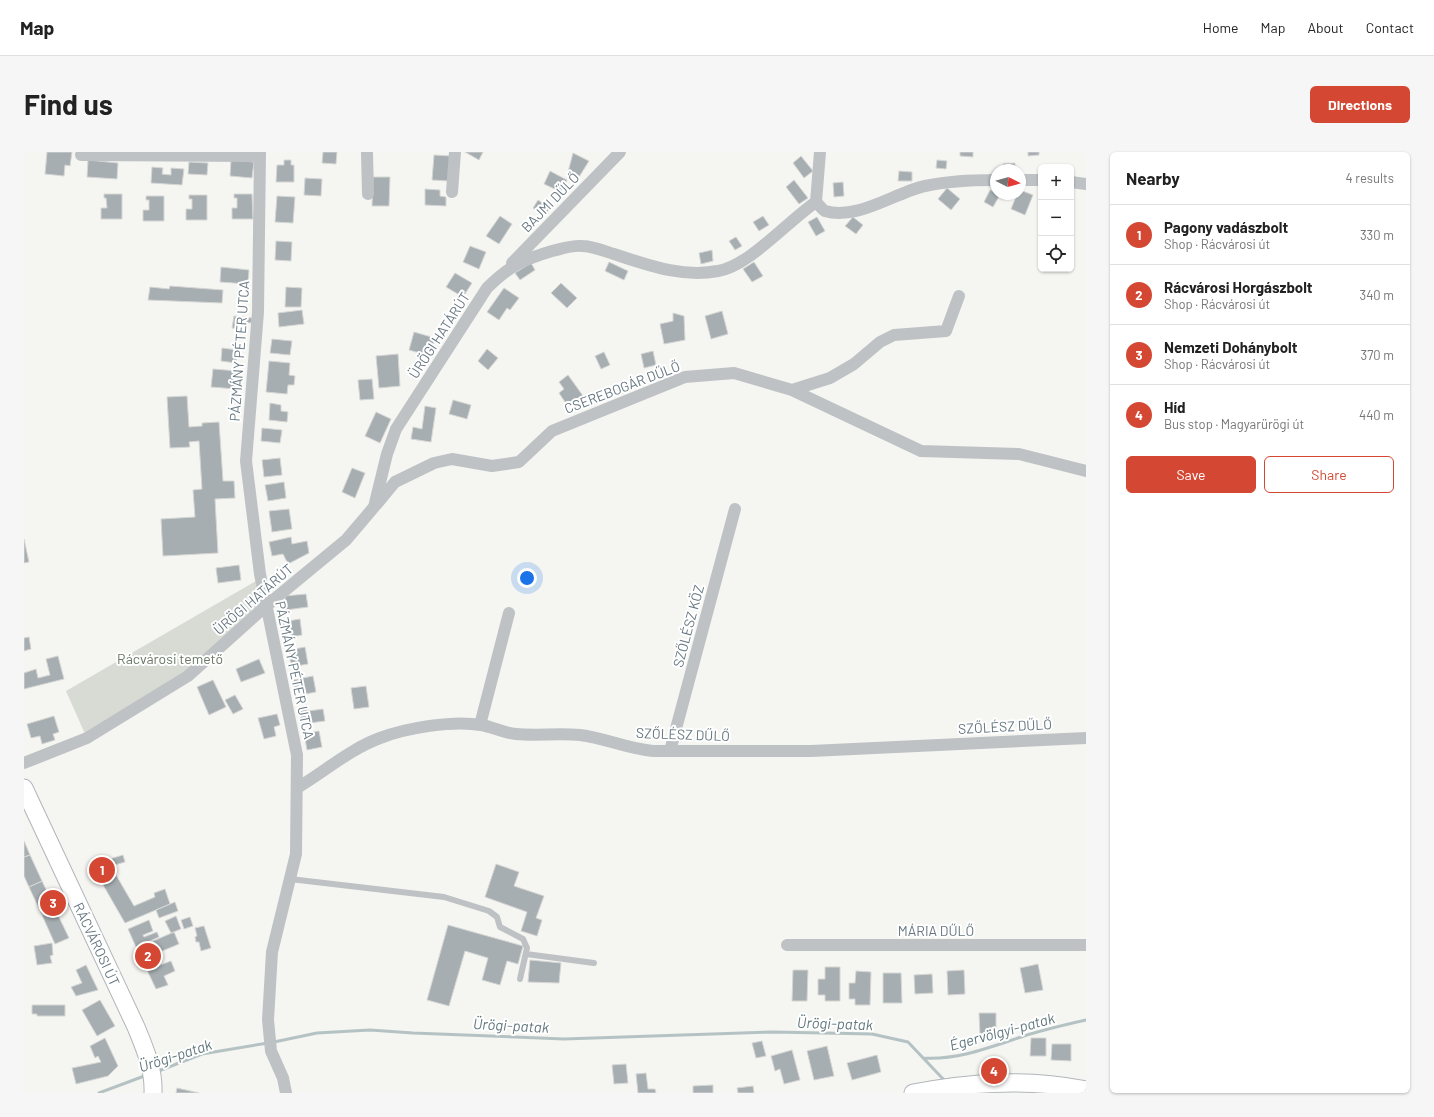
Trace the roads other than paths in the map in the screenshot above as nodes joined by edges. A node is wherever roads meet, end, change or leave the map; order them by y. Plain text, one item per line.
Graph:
1 (367, 152) edge
2 (455, 152) edge
3 (620, 152) edge
4 (820, 152) edge
5 (260, 154) edge
6 (81, 155) dead end
7 (990, 180) edge
8 (1026, 180) edge
9 (1038, 180) edge
10 (1074, 182) edge
11 (1086, 184) edge
12 (452, 192) dead end
13 (368, 194) dead end
14 (816, 202) junction
15 (501, 274) junction
16 (959, 296) dead end
17 (792, 390) junction
18 (1086, 471) edge
19 (374, 507) junction
20 (735, 509) dead end
21 (266, 606) junction
22 (508, 613) dead end
23 (480, 725) junction
24 (1086, 738) edge
25 (670, 751) junction
26 (24, 763) edge
27 (24, 788) edge
28 (297, 788) junction
29 (290, 879) junction
30 (787, 945) dead end
31 (1086, 945) edge
32 (526, 954) junction
33 (594, 963) dead end
34 (520, 978) dead end
35 (153, 1087) edge
36 (1086, 1090) edge
37 (920, 1092) edge
38 (286, 1093) edge

1 - 13 street
2 - 12 street
3 - 15 street, BAJMI DŰLŐ
4 - 14 street
5 - 6 street
5 - 21 street, PÁZMÁNY PÉTER UTCA
7 - 14 street
8 - 9 street
10 - 11 street
14 - 15 street, ÜRÖGI HATÁRÚT
15 - 19 street, ÜRÖGI HATÁRÚT
16 - 17 street
17 - 18 street, CSEREBOGÁR DŰLŐ
17 - 19 street, CSEREBOGÁR DŰLŐ
19 - 21 street, ÜRÖGI HATÁRÚT
20 - 25 street, SZŐLÉSZ KÖZ
21 - 26 street, ÜRÖGI HATÁRÚT
21 - 28 street, PÁZMÁNY PÉTER UTCA
22 - 23 street
23 - 25 street, SZŐLÉSZ DŰLŐ
23 - 28 street, SZŐLÉSZ DŰLŐ
24 - 25 street, SZŐLÉSZ DŰLŐ
27 - 35 street, RÁCVÁROSI ÚT
28 - 29 street, PÁZMÁNY PÉTER UTCA
29 - 32 lane
29 - 38 street, PÁZMÁNY PÉTER UTCA
30 - 31 street, MÁRIA DŰLŐ
32 - 33 lane
32 - 34 lane
36 - 37 street

